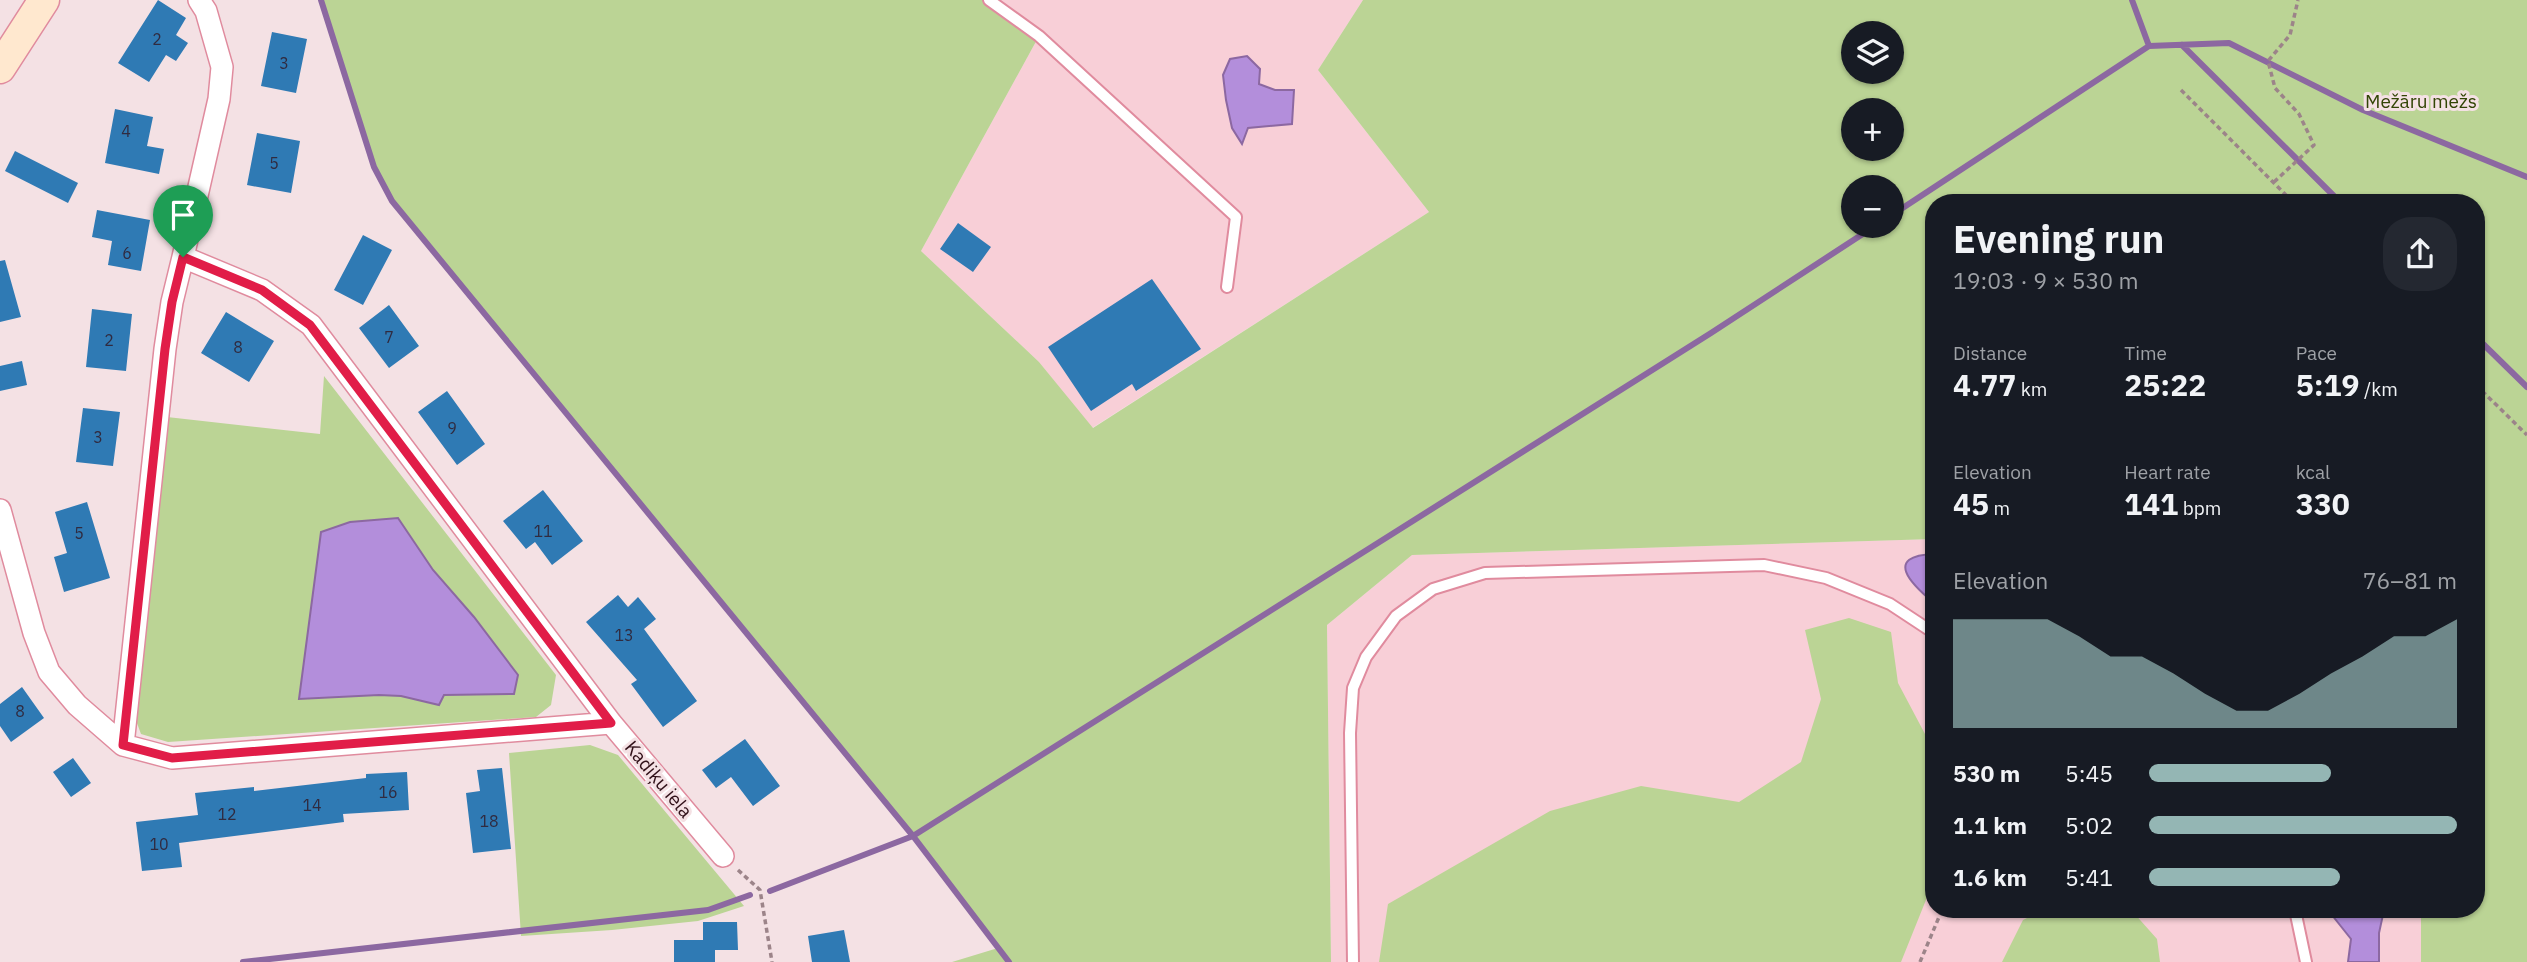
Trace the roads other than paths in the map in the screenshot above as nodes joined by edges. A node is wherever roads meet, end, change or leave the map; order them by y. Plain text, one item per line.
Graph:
1 (44, 0) edge
2 (199, 0) edge
3 (989, 0) edge
4 (0, 68) edge
5 (183, 257) junction
6 (1227, 287) dead end
7 (0, 510) edge
8 (1925, 627) edge
9 (611, 723) junction
10 (123, 745) junction
11 (723, 856) road end
12 (2297, 918) edge
13 (1353, 962) edge
14 (2306, 962) edge

1 - 4 street
2 - 5 street
3 - 6 lane
5 - 9 street, Kadiķu iela
5 - 10 street
7 - 10 street
8 - 13 lane
9 - 10 street
9 - 11 street, Kadiķu iela
12 - 14 lane

